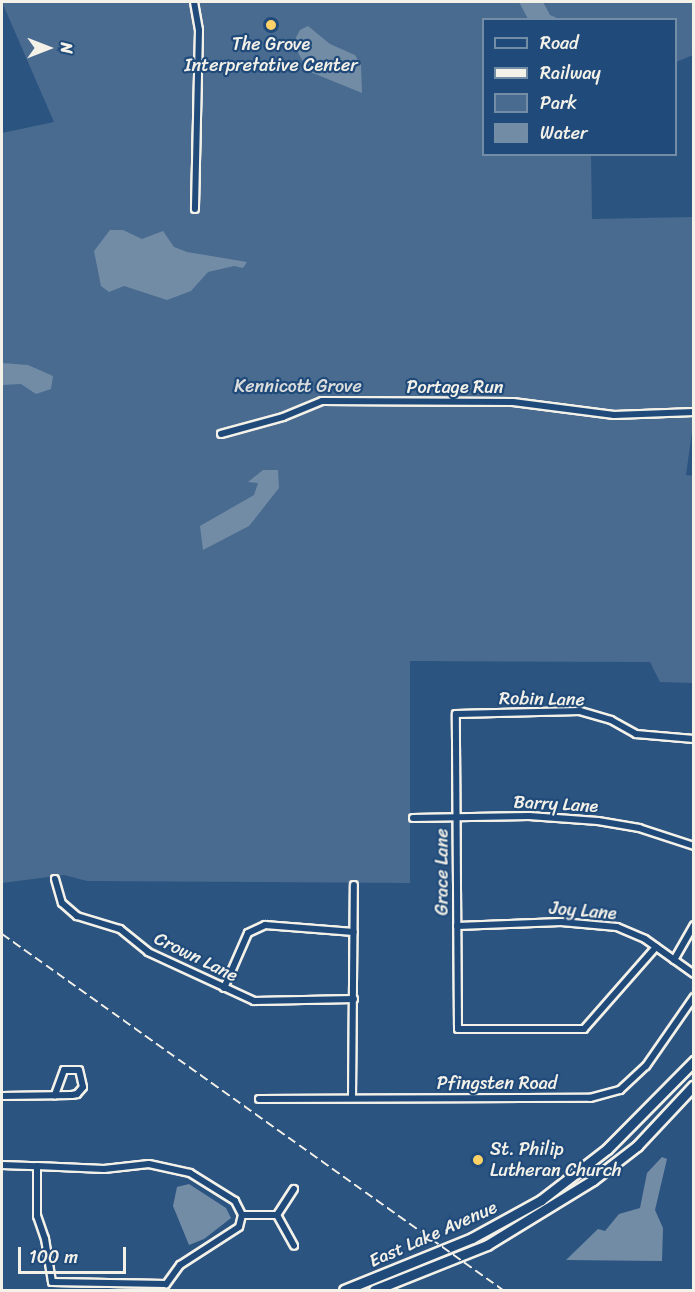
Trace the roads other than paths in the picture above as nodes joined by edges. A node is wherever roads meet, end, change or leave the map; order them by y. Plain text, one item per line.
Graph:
1 (194, 2) edge
2 (195, 209) dead end
3 (693, 412) edge
4 (221, 434) dead end
5 (456, 714) joint
6 (693, 739) edge
7 (413, 818) dead end
8 (456, 818) junction
9 (693, 846) edge
10 (55, 879) dead end
11 (354, 885) dead end
12 (693, 925) edge
13 (457, 926) junction
14 (354, 932) junction
15 (656, 947) junction
16 (674, 960) junction
17 (693, 974) edge
18 (224, 988) junction
19 (354, 999) junction
20 (693, 1002) edge
21 (693, 1061) edge
22 (693, 1085) edge
23 (55, 1095) junction
24 (2, 1096) edge
25 (352, 1098) junction
26 (259, 1099) dead end
27 (2, 1165) edge
28 (37, 1166) junction
29 (294, 1189) dead end
30 (242, 1215) junction
31 (277, 1215) junction
32 (294, 1246) dead end
33 (344, 1290) edge
34 (374, 1290) edge

1 - 2 street
3 - 4 street, Portage Run
5 - 6 street, Robin Lane
5 - 8 street, Grace Lane
7 - 8 street, Barry Lane
8 - 9 street, Barry Lane
8 - 13 street, Grace Lane
10 - 18 street, Crown Lane
11 - 14 street
12 - 16 street
13 - 15 street, Joy Lane
13 - 15 street, Grace Lane
14 - 18 street
14 - 19 street
15 - 16 street, Joy Lane
16 - 17 street, Joy Lane
18 - 19 street, Crown Lane
19 - 25 street
20 - 25 street, Pfingsten Road
21 - 33 main road, East Lake Avenue
22 - 34 main road, East Lake Avenue
23 - 23 street
23 - 24 street
25 - 26 street, Pfingsten Road
27 - 28 street
28 - 30 street
28 - 30 street
29 - 31 street
30 - 31 street
31 - 32 street

